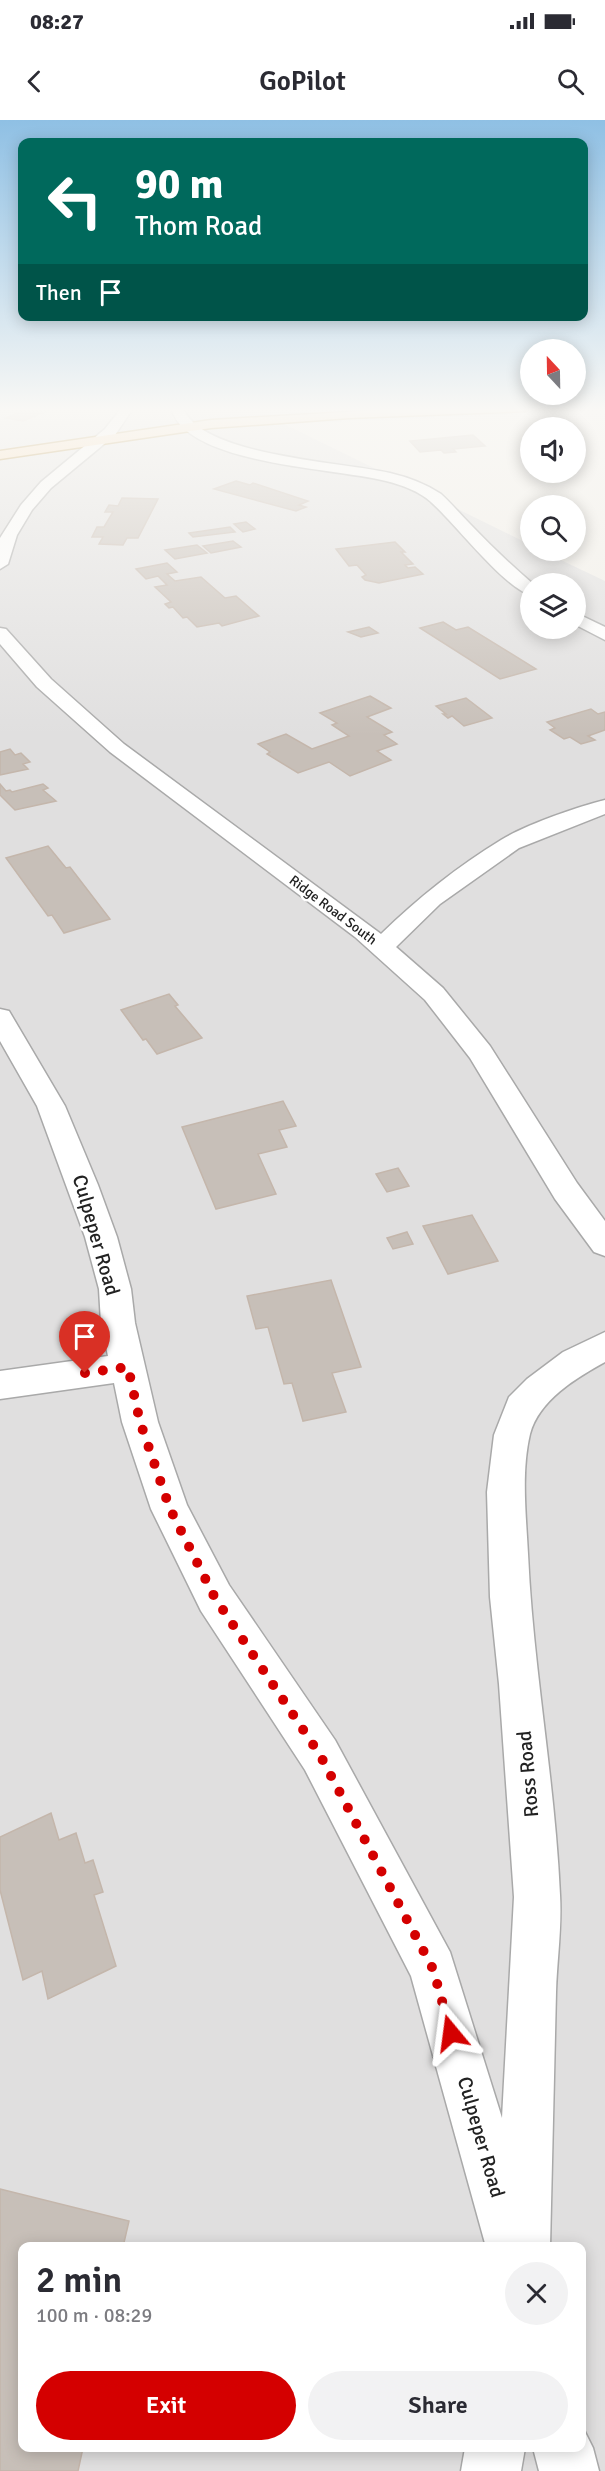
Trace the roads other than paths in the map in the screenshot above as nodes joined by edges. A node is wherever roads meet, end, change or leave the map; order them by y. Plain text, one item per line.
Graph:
1 (21, 517) edge
2 (454, 517) edge
3 (0, 564) edge
4 (520, 581) edge
5 (586, 624) edge
6 (0, 633) edge
7 (605, 634) edge
8 (605, 807) edge
9 (381, 947) junction
10 (0, 1017) edge
11 (605, 1244) edge
12 (605, 1346) edge
13 (128, 1367) junction
14 (0, 1385) edge
15 (512, 2242) edge
16 (523, 2242) edge
17 (494, 2452) edge
18 (564, 2452) edge
19 (491, 2471) edge
20 (568, 2471) edge

1 - 3 street
2 - 4 street
5 - 7 street
6 - 9 street, Ridge Road South
8 - 9 street
9 - 11 street, Ridge Road South
10 - 13 street, Culpeper Road
12 - 16 street, Ross Road
13 - 14 street
13 - 15 street, Culpeper Road
17 - 19 street
18 - 20 street

